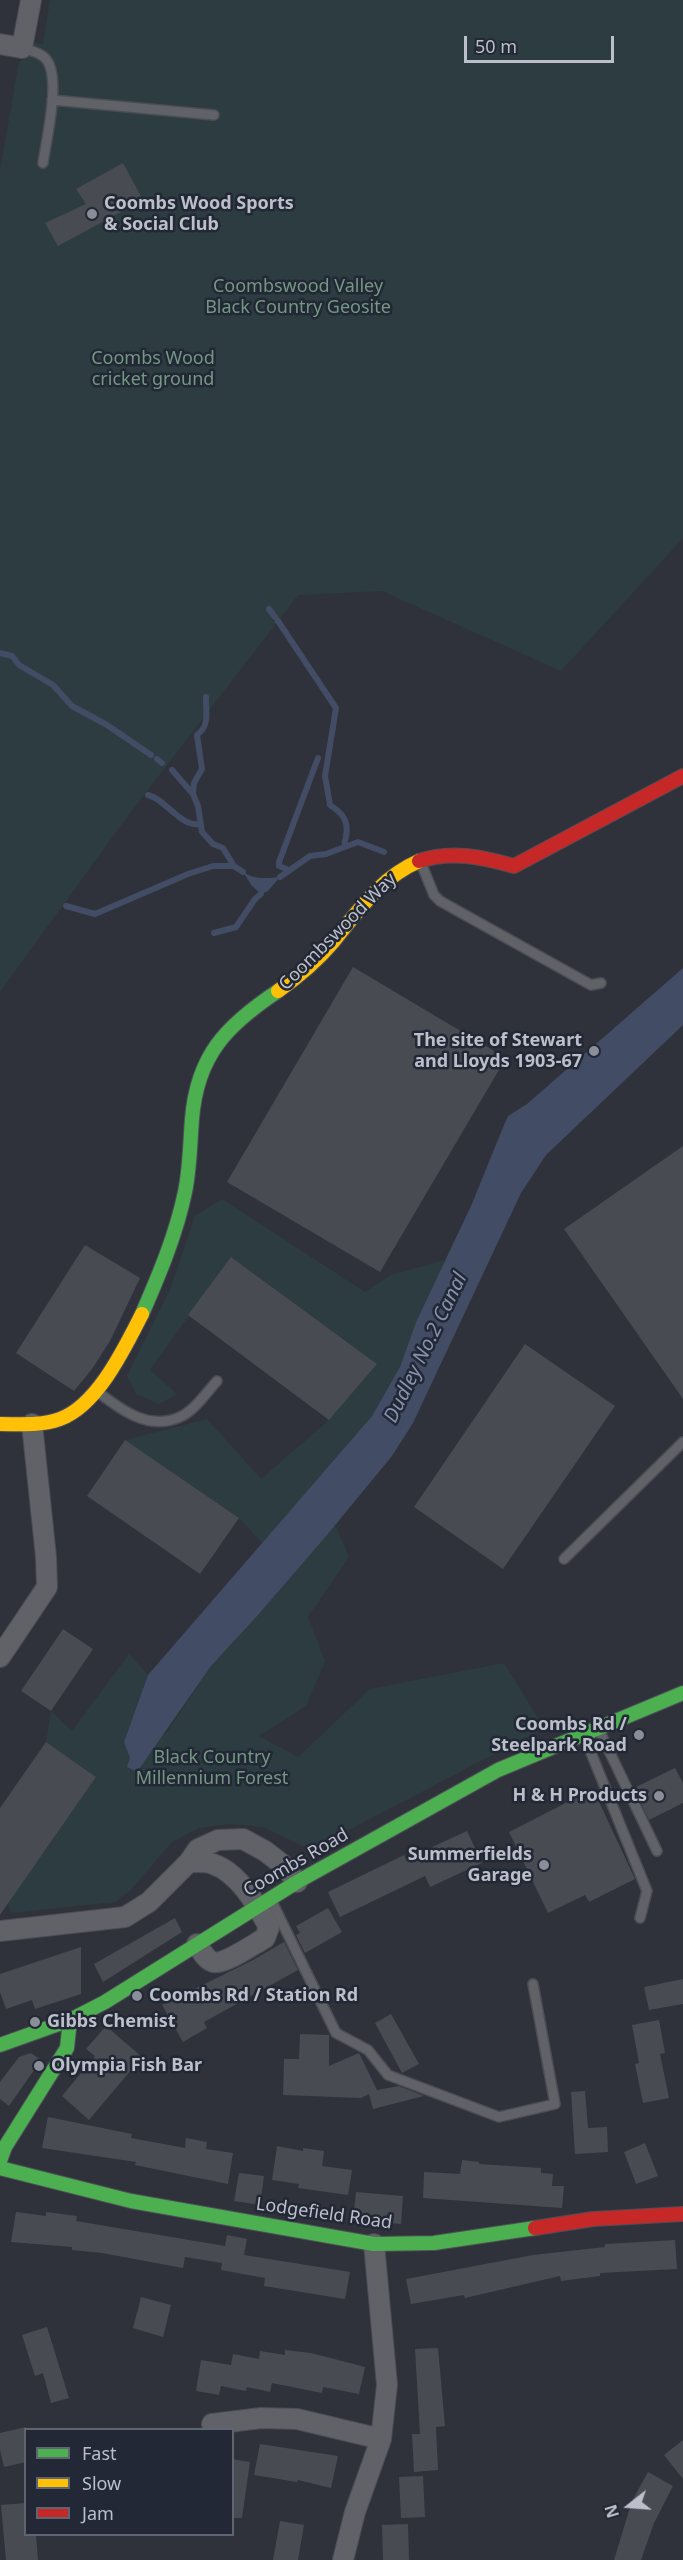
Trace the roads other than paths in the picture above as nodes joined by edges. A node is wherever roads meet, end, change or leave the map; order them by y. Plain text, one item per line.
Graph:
1 (31, 0) edge
2 (0, 44) edge
3 (22, 48) junction
4 (52, 100) junction
5 (214, 115) dead end
6 (43, 163) dead end
7 (683, 776) edge
8 (420, 860) junction
9 (601, 982) dead end
10 (217, 1381) dead end
11 (96, 1391) junction
12 (0, 1424) edge
13 (32, 1424) junction
14 (683, 1442) edge
15 (564, 1559) dead end
16 (0, 1657) edge
17 (682, 1693) edge
18 (598, 1727) junction
19 (582, 1733) junction
20 (657, 1851) dead end
21 (189, 1862) junction
22 (297, 1882) junction
23 (264, 1903) junction
24 (640, 1918) dead end
25 (0, 1931) edge
26 (197, 1944) junction
27 (533, 1984) dead end
28 (70, 2020) junction
29 (0, 2045) edge
30 (3, 2142) edge
31 (0, 2161) edge
32 (0, 2168) edge
33 (683, 2214) edge
34 (374, 2244) junction
35 (212, 2424) dead end
36 (381, 2439) junction
37 (343, 2560) edge

1 - 3 street
2 - 3 street
3 - 4 lane
4 - 5 lane
4 - 6 lane
7 - 8 street, Coombswood Way
8 - 9 lane
8 - 11 street, Coombswood Way
10 - 11 lane
11 - 13 street, Coombswood Way
12 - 13 street, Coombswood Way
13 - 16 street
14 - 15 lane
17 - 18 street, Coombs Road
18 - 19 street, Coombs Road
18 - 20 lane
19 - 22 street, Coombs Road
19 - 24 lane
21 - 22 street
21 - 23 street
21 - 25 street
22 - 23 street, Coombs Road
23 - 26 street, Coombs Road
23 - 26 street
23 - 27 lane
26 - 28 street, Coombs Road
28 - 29 street, Coombs Road
28 - 30 street
30 - 31 street
32 - 34 street, Lodgefield Road
33 - 34 street, Lodgefield Road
34 - 36 street
35 - 36 street
36 - 37 street

